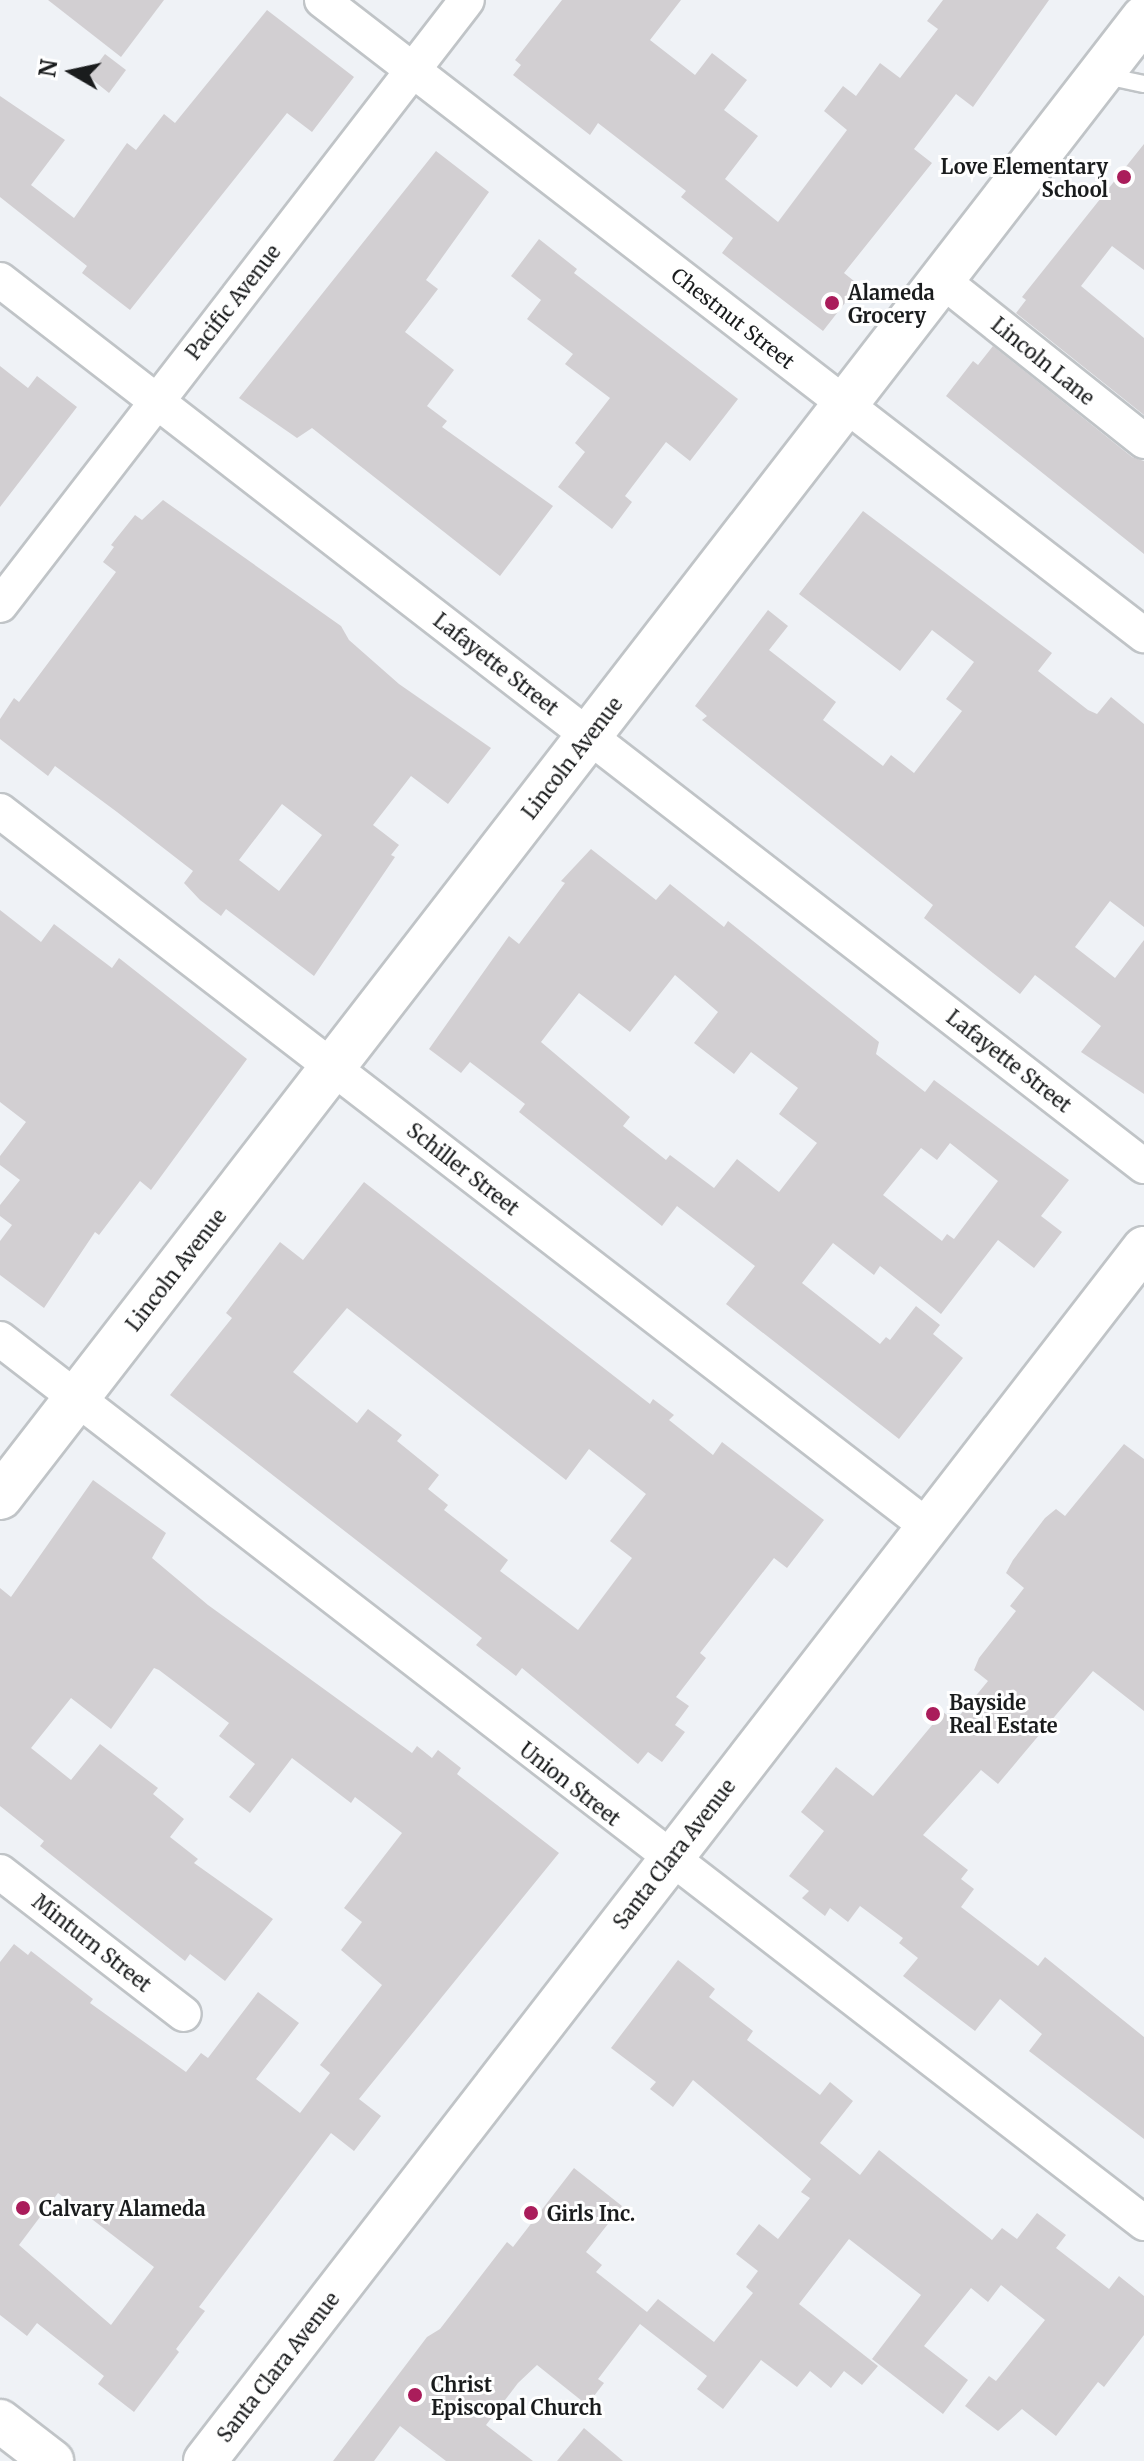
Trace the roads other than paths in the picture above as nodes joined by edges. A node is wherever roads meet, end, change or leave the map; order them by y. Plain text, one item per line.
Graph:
1 (322, 0) edge
2 (467, 0) edge
3 (1144, 18) edge
4 (413, 71) junction
5 (1100, 75) junction
6 (1144, 84) edge
7 (0, 280) edge
8 (943, 281) junction
9 (156, 401) junction
10 (845, 405) junction
11 (1144, 441) edge
12 (0, 605) edge
13 (1144, 635) edge
14 (589, 736) junction
15 (0, 811) edge
16 (332, 1067) junction
17 (1144, 1166) edge
18 (1144, 1248) edge
19 (0, 1339) edge
20 (76, 1399) junction
21 (0, 1497) edge
22 (928, 1527) junction
23 (669, 1860) junction
24 (0, 1872) edge
25 (184, 2014) dead end
26 (1144, 2223) edge
27 (0, 2421) edge
28 (52, 2461) edge
29 (205, 2461) edge

1 - 4 street, Chestnut Street
2 - 4 street, Pacific Avenue
3 - 5 main road, Lincoln Avenue
4 - 9 street, Pacific Avenue
4 - 10 street, Chestnut Street
5 - 6 lane
5 - 8 main road, Lincoln Avenue
7 - 9 street, Lafayette Street
8 - 10 main road, Lincoln Avenue
8 - 11 street, Lincoln Lane
9 - 12 street, Pacific Avenue
9 - 14 street, Lafayette Street
10 - 13 street, Chestnut Street
10 - 14 main road, Lincoln Avenue
14 - 16 main road, Lincoln Avenue
14 - 17 street, Lafayette Street
15 - 16 street, Schiller Street
16 - 20 main road, Lincoln Avenue
16 - 22 street, Schiller Street
18 - 22 street, Santa Clara Avenue
19 - 20 street, Union Street
20 - 21 main road, Lincoln Avenue
20 - 23 street, Union Street
22 - 23 street, Santa Clara Avenue
23 - 26 street, Union Street
23 - 29 street, Santa Clara Avenue
24 - 25 street, Minturn Street
27 - 28 street

